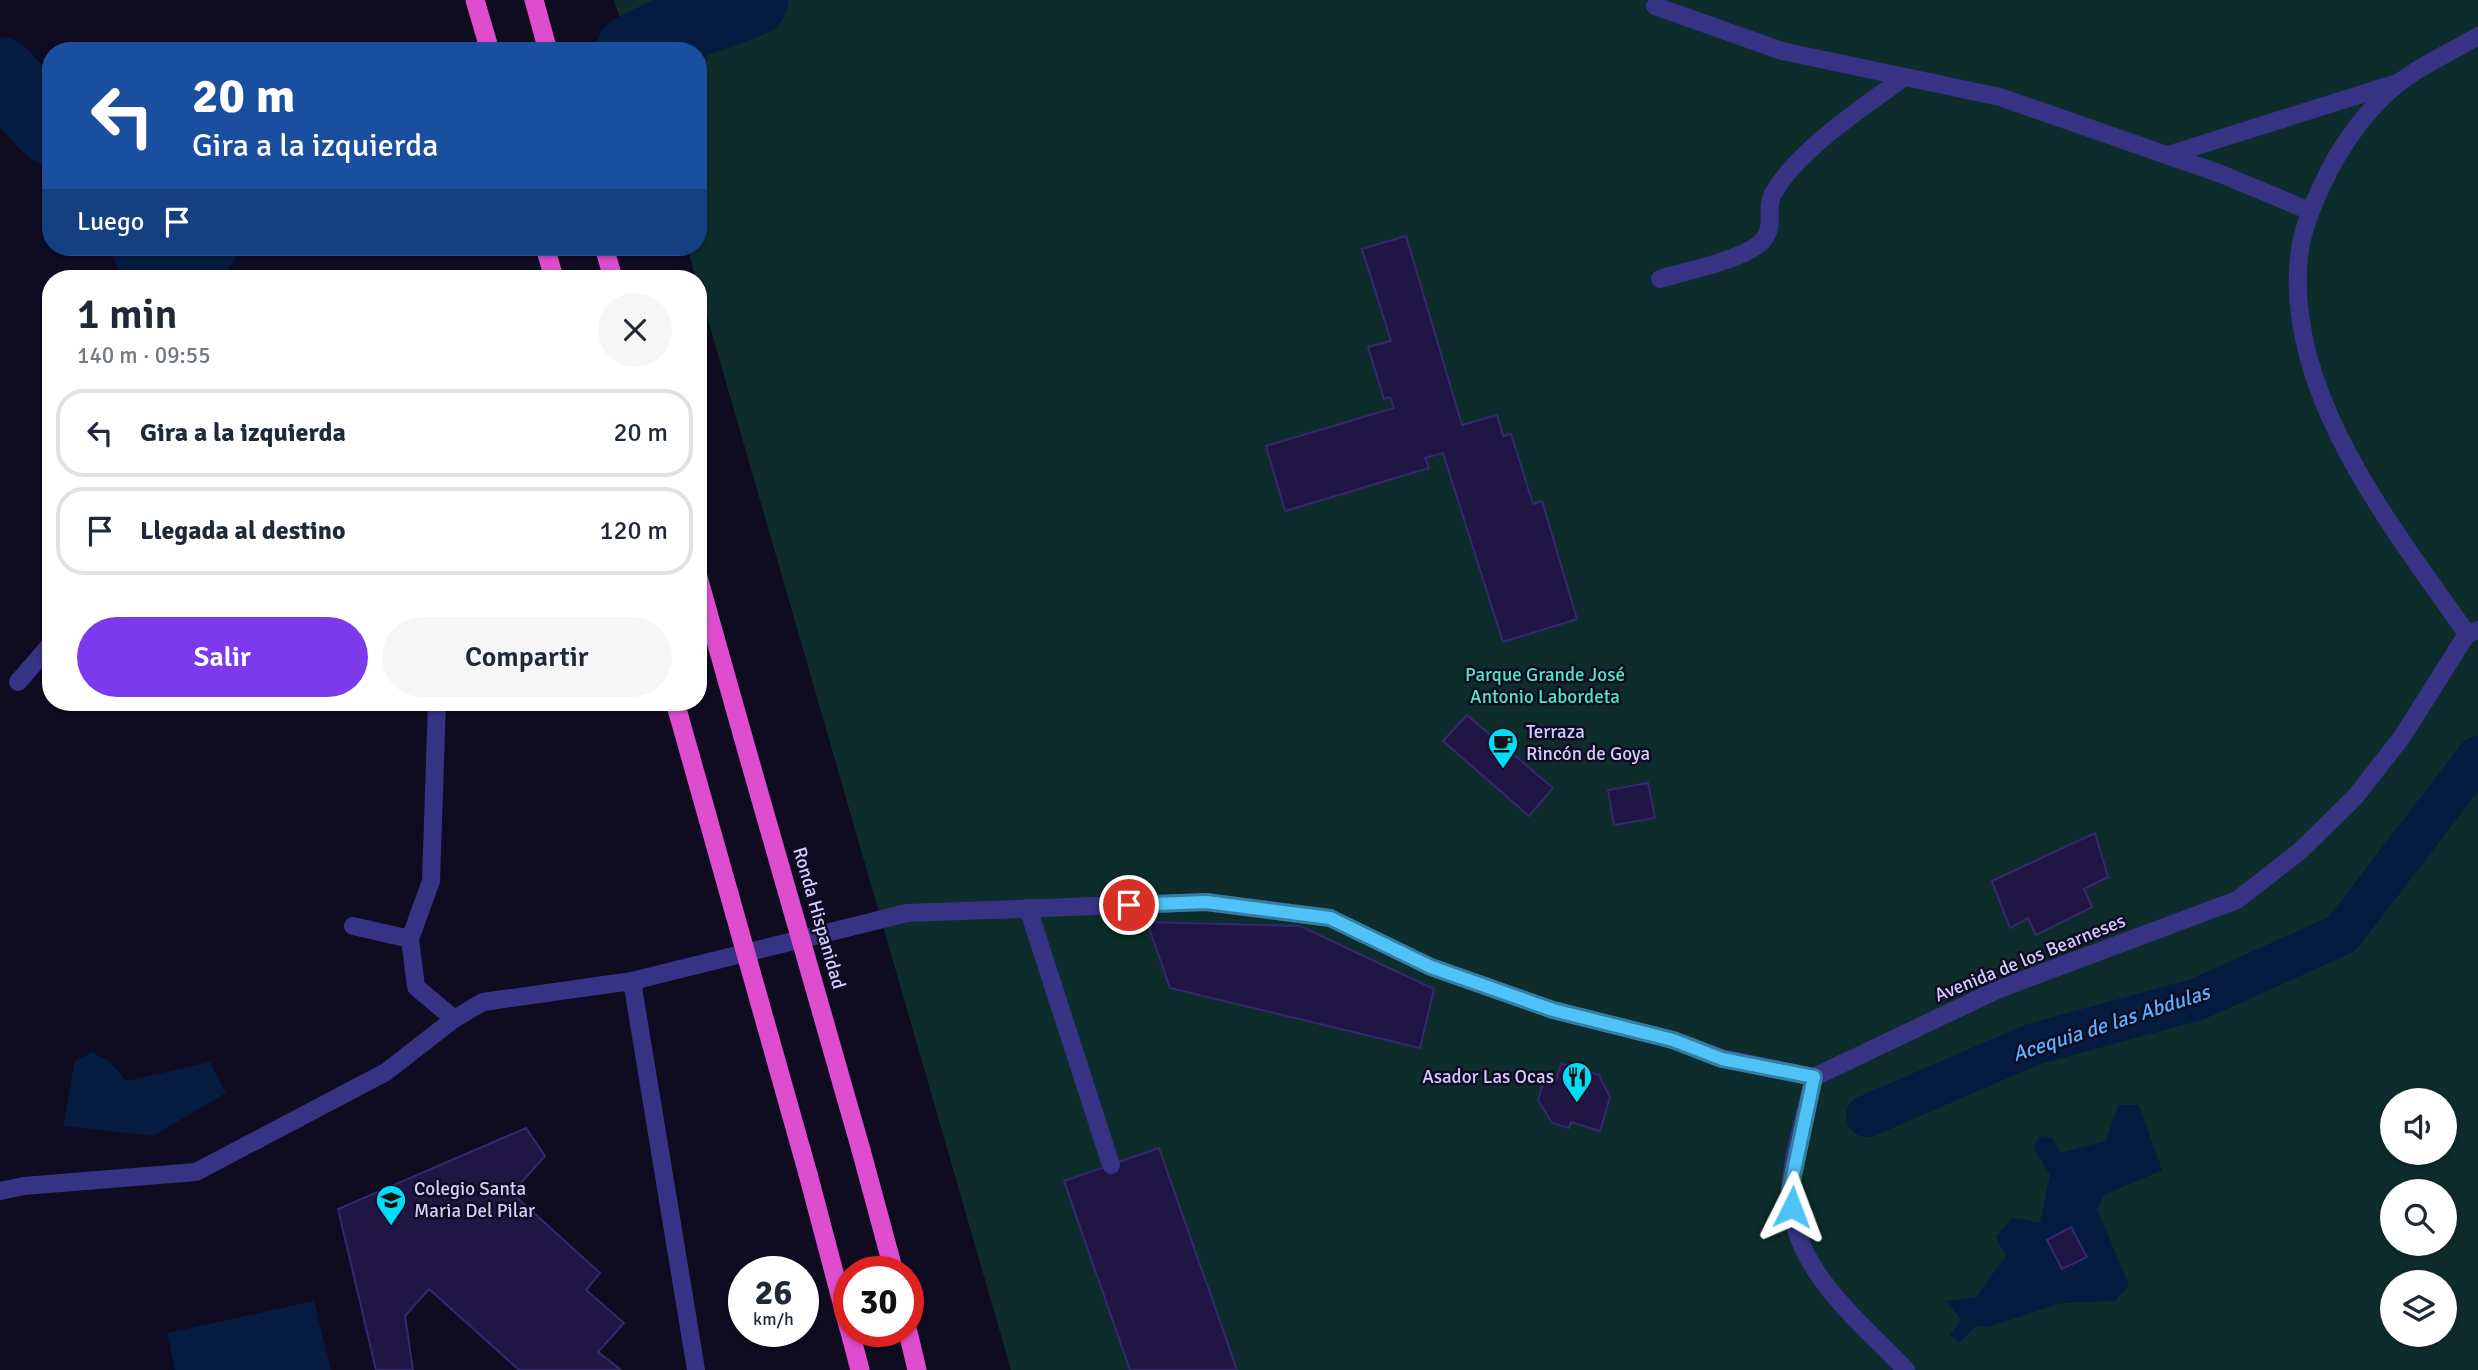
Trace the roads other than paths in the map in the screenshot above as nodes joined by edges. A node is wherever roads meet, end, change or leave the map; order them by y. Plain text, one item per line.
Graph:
1 (475, 0) edge
2 (534, 0) edge
3 (1655, 6) dead end
4 (2478, 36) edge
5 (487, 42) edge
6 (546, 42) edge
7 (1905, 77) junction
8 (2400, 82) junction
9 (2168, 155) junction
10 (2310, 211) junction
11 (1660, 279) dead end
12 (707, 609) edge
13 (2472, 632) edge
14 (42, 654) edge
15 (18, 682) dead end
16 (437, 711) edge
17 (678, 711) edge
18 (1028, 908) junction
19 (353, 926) dead end
20 (410, 939) junction
21 (632, 981) junction
22 (454, 1019) junction
23 (1814, 1077) junction
24 (1111, 1165) dead end
25 (0, 1191) edge
26 (890, 1256) edge
27 (833, 1269) edge
28 (854, 1347) edge
29 (912, 1347) edge
30 (696, 1370) edge
31 (860, 1370) edge
32 (917, 1370) edge
33 (1906, 1370) edge

1 - 5 highway
2 - 6 highway
3 - 7 street
4 - 8 street
7 - 9 street
7 - 11 street
8 - 9 street
8 - 10 street
9 - 10 street
10 - 13 street
12 - 26 highway, Ronda Hispanidad, bridge
13 - 23 street, Avenida de los Bearneses
14 - 15 street
16 - 20 street
17 - 27 highway, bridge
18 - 21 street
18 - 23 street
18 - 24 street
19 - 20 street
20 - 22 street
21 - 22 street
21 - 30 street
22 - 25 street
23 - 33 street
28 - 31 highway
29 - 32 highway

